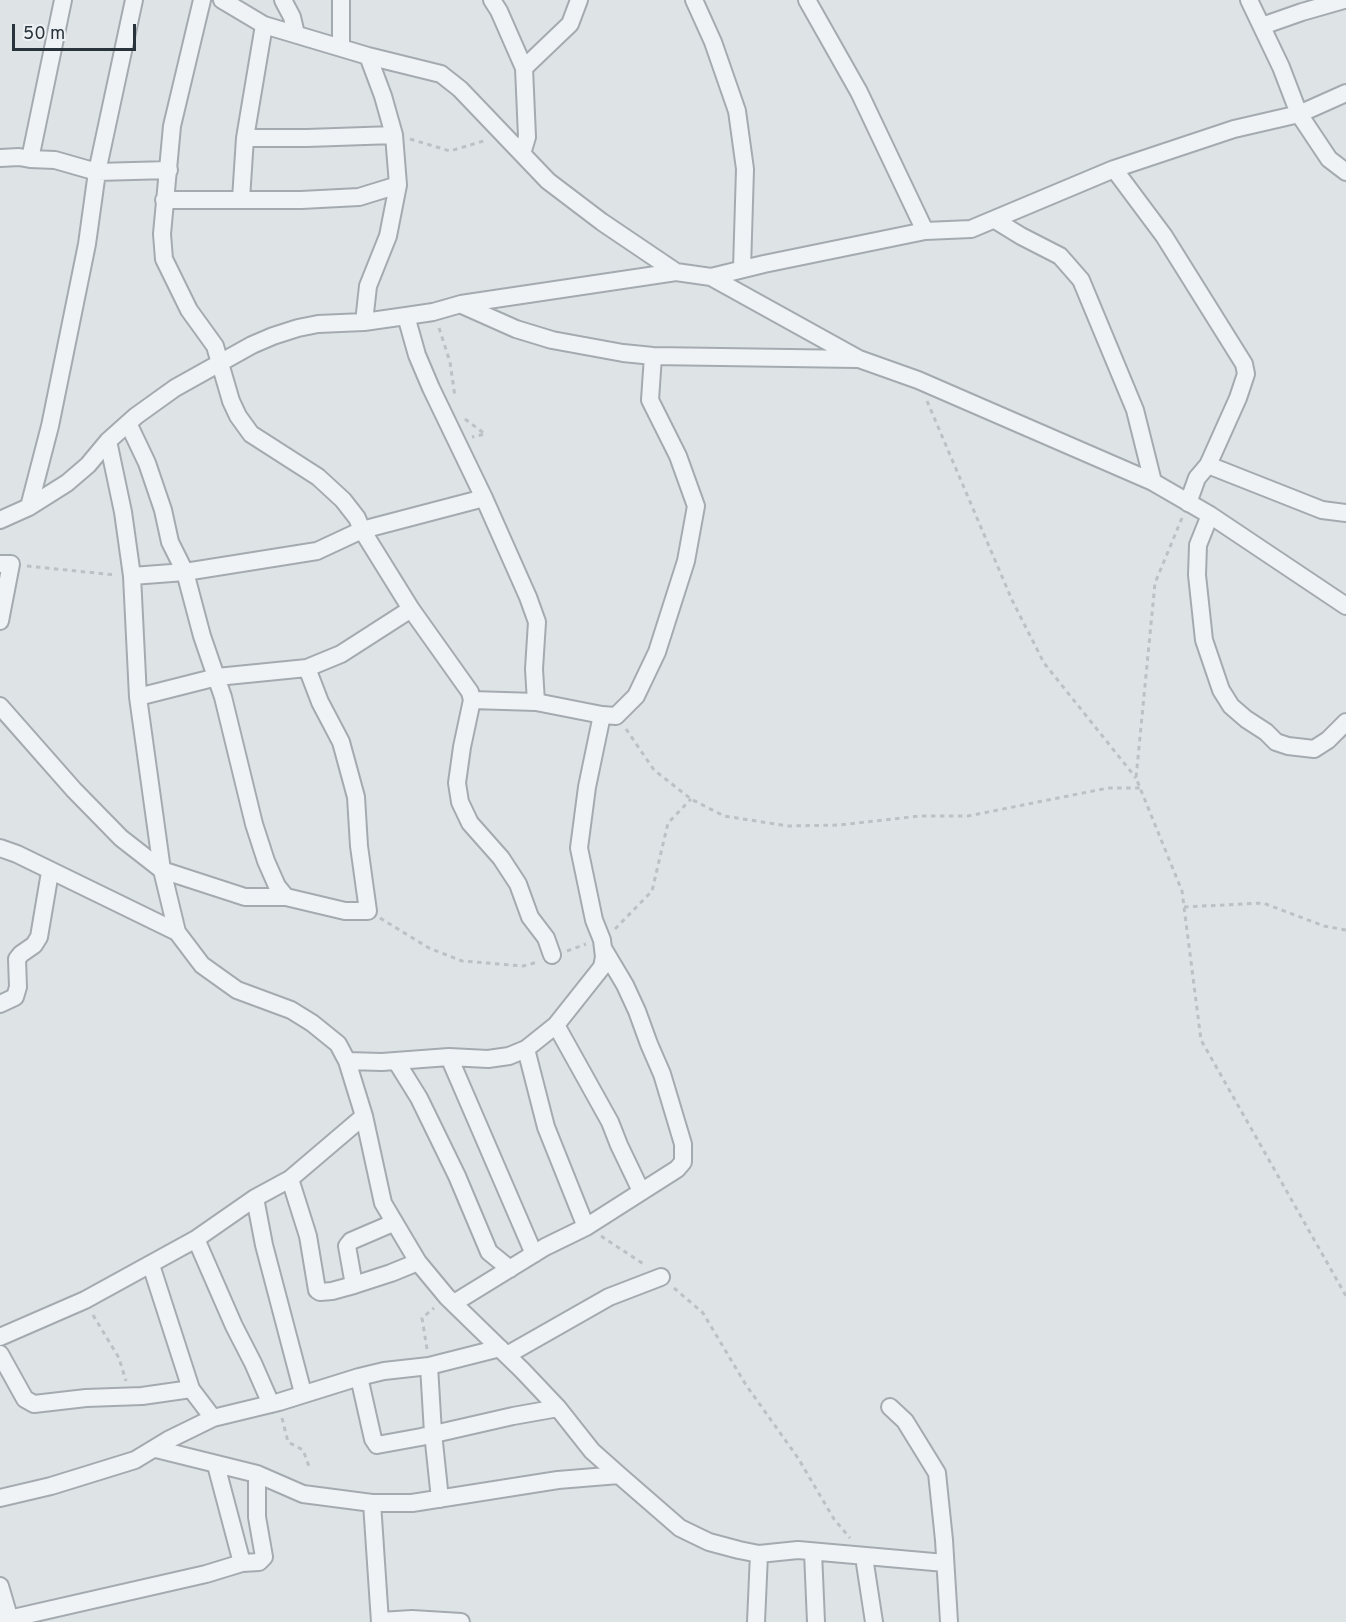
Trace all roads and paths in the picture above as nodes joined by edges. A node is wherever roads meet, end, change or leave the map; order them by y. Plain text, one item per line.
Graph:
1 (63, 0) edge
2 (134, 0) edge
3 (202, 0) edge
4 (222, 0) edge
5 (283, 0) edge
6 (343, 0) edge
7 (492, 0) edge
8 (579, 0) edge
9 (694, 0) edge
10 (807, 0) edge
11 (1249, 0) edge
12 (1344, 0) edge
13 (264, 25) junction
14 (1262, 26) junction
15 (296, 34) junction
16 (341, 48) junction
17 (368, 56) junction
18 (524, 68) junction
19 (1346, 93) edge
20 (1299, 114) junction
21 (394, 135) junction
22 (504, 135) junction
23 (245, 138) junction
24 (522, 154) junction
25 (0, 158) edge
26 (30, 159) junction
27 (1114, 169) junction
28 (169, 170) junction
29 (97, 172) junction
30 (1346, 172) edge
31 (398, 185) junction
32 (241, 199) junction
33 (164, 200) junction
34 (995, 220) junction
35 (926, 231) junction
36 (742, 269) junction
37 (676, 272) junction
38 (711, 277) junction
39 (461, 304) junction
40 (433, 312) junction
41 (406, 316) junction
42 (364, 322) junction
43 (652, 356) junction
44 (859, 359) junction
45 (220, 364) junction
46 (918, 380) junction
47 (455, 400) dead end
48 (460, 409) dead end
49 (128, 423) junction
50 (457, 440) junction
51 (108, 441) junction
52 (1208, 465) junction
53 (1153, 482) junction
54 (484, 498) junction
55 (1188, 503) junction
56 (29, 507) junction
57 (1346, 513) edge
58 (1210, 515) junction
59 (0, 520) edge
60 (362, 530) junction
61 (5, 564) edge
62 (185, 572) junction
63 (132, 576) junction
64 (1346, 606) edge
65 (411, 609) junction
66 (0, 621) edge
67 (307, 668) junction
68 (216, 677) junction
69 (138, 697) junction
70 (472, 700) junction
71 (536, 702) junction
72 (0, 706) edge
73 (609, 715) junction
74 (1346, 722) edge
75 (1136, 778) junction
76 (1140, 788) junction
77 (0, 848) edge
78 (162, 870) junction
79 (51, 872) junction
80 (286, 897) junction
81 (1184, 907) junction
82 (1346, 930) edge
83 (177, 932) junction
84 (603, 947) junction
85 (552, 955) dead end
86 (0, 1004) edge
87 (556, 1025) junction
88 (526, 1049) junction
89 (450, 1057) junction
90 (347, 1061) junction
91 (396, 1061) junction
92 (364, 1116) junction
93 (290, 1179) junction
94 (641, 1191) junction
95 (255, 1198) junction
96 (393, 1223) junction
97 (586, 1227) junction
98 (196, 1239) junction
99 (534, 1254) junction
100 (418, 1262) junction
101 (151, 1265) junction
102 (510, 1269) junction
103 (661, 1276) junction
104 (354, 1285) junction
105 (1346, 1296) edge
106 (84, 1300) junction
107 (450, 1300) junction
108 (0, 1337) edge
109 (503, 1351) junction
110 (0, 1354) edge
111 (429, 1366) junction
112 (359, 1377) junction
113 (191, 1389) junction
114 (303, 1393) junction
115 (128, 1395) junction
116 (275, 1403) junction
117 (890, 1407) dead end
118 (558, 1408) junction
119 (213, 1418) junction
120 (433, 1433) junction
121 (156, 1449) junction
122 (216, 1465) junction
123 (310, 1469) dead end
124 (257, 1474) junction
125 (619, 1475) junction
126 (0, 1498) edge
127 (440, 1499) junction
128 (372, 1503) junction
129 (813, 1552) junction
130 (759, 1554) junction
131 (864, 1557) junction
132 (242, 1563) junction
133 (945, 1563) junction
134 (0, 1586) edge
135 (5, 1620) edge
136 (380, 1621) edge
137 (460, 1622) edge
138 (756, 1622) edge
139 (816, 1622) edge
140 (874, 1622) edge
141 (949, 1622) edge

1 - 26 street
2 - 29 street
3 - 28 street
4 - 13 street
5 - 15 street
6 - 16 street
7 - 18 street
8 - 18 street
9 - 36 street
10 - 35 street
11 - 14 street
12 - 14 street
13 - 15 street
13 - 23 street
14 - 20 street
15 - 16 street
16 - 17 street
17 - 21 street
17 - 22 street
18 - 24 street
19 - 20 street
20 - 27 street
20 - 30 street
21 - 22 path
21 - 23 street
21 - 31 street
22 - 24 street
23 - 32 street
24 - 37 street
25 - 26 street
26 - 29 street
27 - 34 street
27 - 52 street
28 - 29 street
28 - 33 street
29 - 56 street
31 - 32 street
31 - 42 street
32 - 33 street
33 - 45 street
34 - 35 street
34 - 53 street
35 - 36 street
36 - 38 street
37 - 38 street
37 - 39 street
38 - 44 street
39 - 40 street
39 - 43 street
40 - 41 street
40 - 47 path
41 - 42 street
41 - 50 street
42 - 45 street
43 - 44 street
43 - 73 street
44 - 46 street
45 - 49 street
45 - 60 street
46 - 53 street
46 - 75 path
48 - 50 path
49 - 51 street
49 - 62 street
50 - 54 street
51 - 56 street
51 - 63 street
52 - 55 street
52 - 57 street
53 - 55 street
54 - 60 street
54 - 71 street
55 - 58 street
55 - 75 path
56 - 59 street
58 - 64 street
58 - 74 street
60 - 62 street
60 - 65 street
61 - 63 path
61 - 66 street
62 - 63 street
62 - 68 street
63 - 69 street
65 - 67 street
65 - 70 street
67 - 68 street
67 - 80 street
68 - 69 street
68 - 80 street
69 - 78 street
70 - 71 street
70 - 85 street
71 - 73 street
72 - 78 street
73 - 76 path
73 - 84 street
75 - 76 path
76 - 81 path
77 - 79 street
78 - 80 street
78 - 83 street
79 - 83 street
79 - 86 street
81 - 82 path
81 - 105 path
83 - 90 street
84 - 87 street
84 - 94 street
87 - 88 street
87 - 94 street
88 - 89 street
88 - 97 street
89 - 91 street
89 - 99 street
90 - 91 street
90 - 92 street
91 - 102 street
92 - 93 street
92 - 96 street
93 - 95 street
93 - 104 street
94 - 97 street
95 - 98 street
95 - 114 street
96 - 100 street
96 - 104 street
97 - 99 street
97 - 103 path
98 - 101 street
98 - 116 street
99 - 102 street
100 - 104 street
100 - 107 street
101 - 106 street
101 - 113 street
102 - 107 street
103 - 109 street
103 - 131 path
106 - 108 street
106 - 115 path
107 - 109 street
107 - 111 path
109 - 111 street
109 - 118 street
110 - 115 street
111 - 112 street
111 - 120 street
112 - 114 street
112 - 120 street
113 - 115 street
113 - 119 street
114 - 116 street
116 - 119 street
116 - 123 path
117 - 133 street
118 - 120 street
118 - 125 street
119 - 121 street
120 - 127 street
121 - 122 street
121 - 126 street
122 - 124 street
122 - 132 street
124 - 128 street
124 - 132 street
125 - 127 street
125 - 130 street
127 - 128 street
128 - 136 street
129 - 130 street
129 - 131 street
129 - 139 street
130 - 138 street
131 - 133 street
131 - 140 street
132 - 135 street
133 - 141 street
134 - 135 street
136 - 137 street

